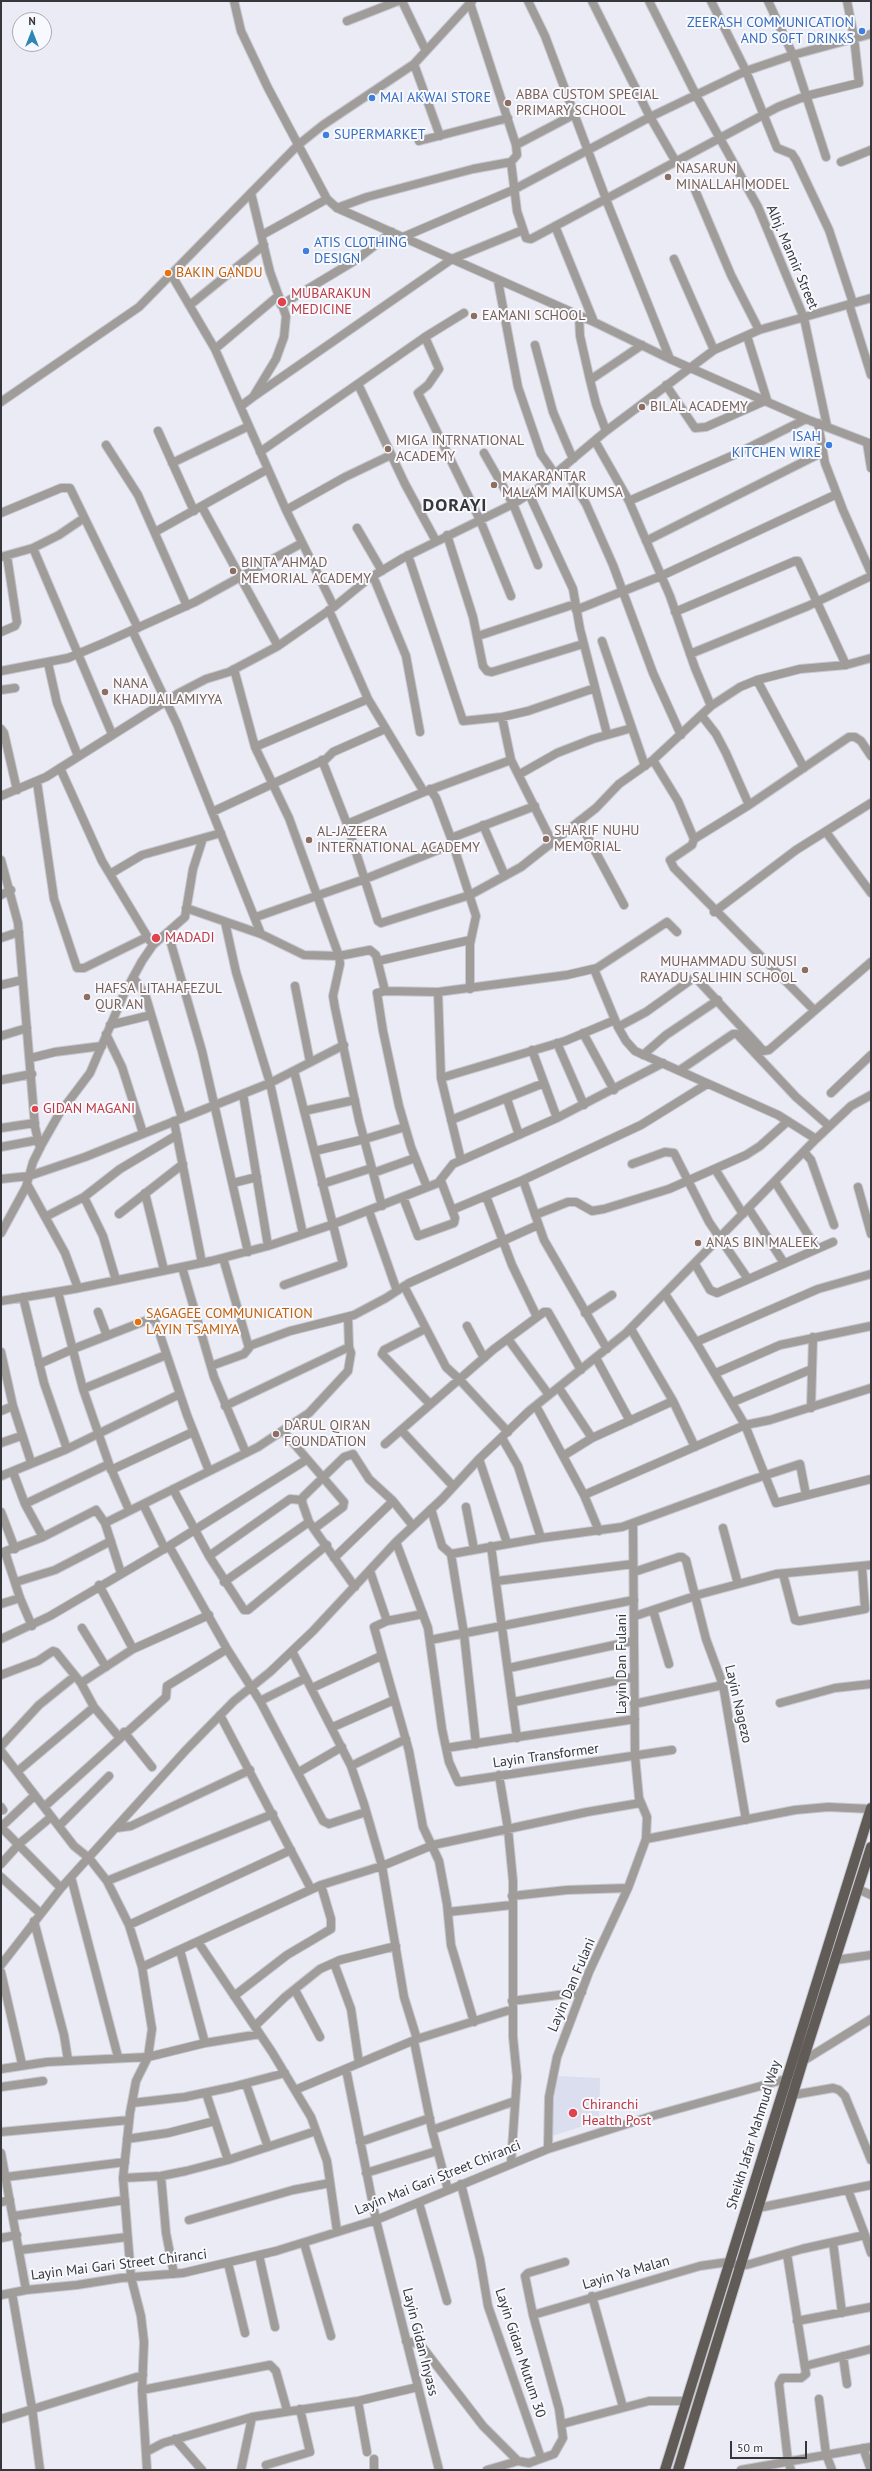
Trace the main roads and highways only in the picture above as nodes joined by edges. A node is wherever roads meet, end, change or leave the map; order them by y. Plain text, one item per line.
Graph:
1 (871, 1809) edge
2 (871, 1847) edge
3 (665, 2470) edge
4 (678, 2470) edge

1 - 3 main road, Sheikh Jafar Mahmud Way
2 - 4 main road, Sheikh Jafar Mahmud Way

